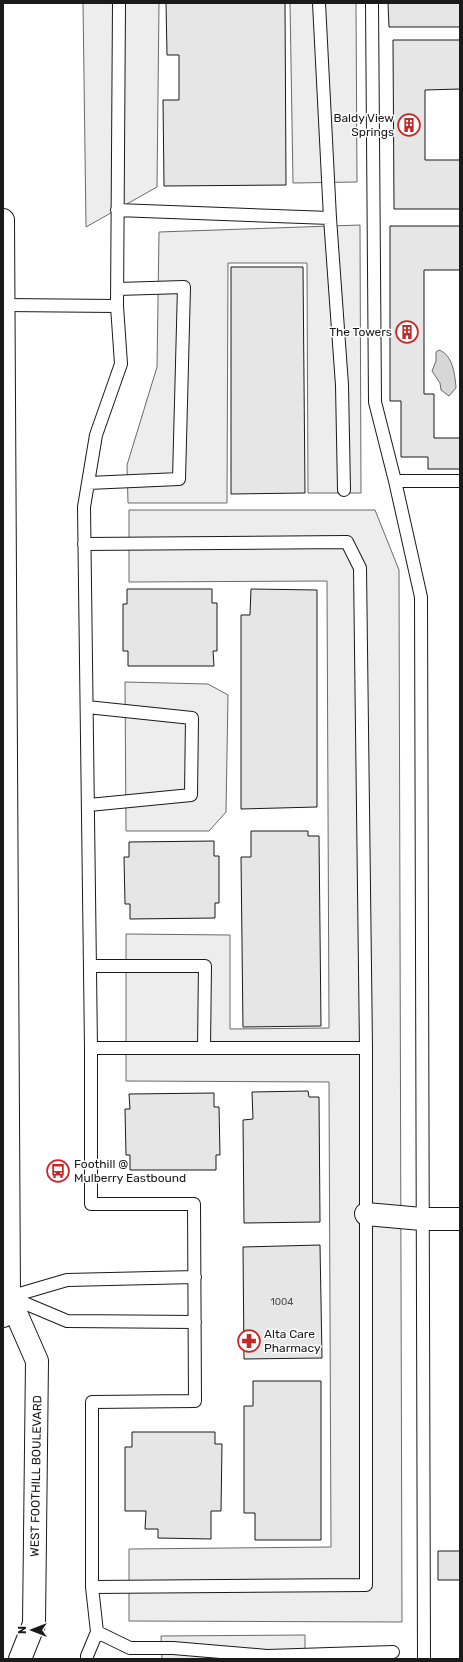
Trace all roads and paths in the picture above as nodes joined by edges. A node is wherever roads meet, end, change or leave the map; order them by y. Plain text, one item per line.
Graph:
1 (119, 3) edge
2 (319, 3) edge
3 (372, 3) edge
4 (117, 210) junction
5 (330, 218) junction
6 (3, 220) edge
7 (116, 289) junction
8 (4, 305) junction
9 (116, 306) junction
10 (4, 463) edge
11 (396, 481) junction
12 (460, 481) edge
13 (88, 483) junction
14 (344, 490) dead end
15 (84, 544) junction
16 (86, 707) junction
17 (89, 805) junction
18 (90, 966) junction
19 (91, 1048) junction
20 (204, 1048) junction
21 (366, 1048) junction
22 (366, 1214) junction
23 (422, 1219) junction
24 (460, 1219) edge
25 (196, 1277) junction
26 (4, 1302) edge
27 (196, 1322) junction
28 (92, 1587) junction
29 (97, 1632) junction
30 (393, 1652) dead end
31 (267, 1657) edge
32 (20, 1659) edge
33 (87, 1659) edge
34 (424, 1659) edge

1 - 4 lane
2 - 5 lane
3 - 11 lane
4 - 5 lane
4 - 7 lane
5 - 14 lane
6 - 8 main road, WEST FOOTHILL BOULEVARD
7 - 9 lane
7 - 13 lane
8 - 9 lane
8 - 10 main road, WEST FOOTHILL BOULEVARD
9 - 13 lane
10 - 26 main road, WEST FOOTHILL BOULEVARD
11 - 12 lane
11 - 23 lane
13 - 15 lane
15 - 16 lane
15 - 21 lane
16 - 17 lane
16 - 17 lane
17 - 18 lane
18 - 19 lane
18 - 20 lane
19 - 20 lane
19 - 25 lane
20 - 21 lane
21 - 22 lane
22 - 23 main road
22 - 28 lane
23 - 24 main road
23 - 34 lane
25 - 26 lane
25 - 27 lane
26 - 27 lane
26 - 32 main road, WEST FOOTHILL BOULEVARD
27 - 28 lane
28 - 29 lane
29 - 31 lane
29 - 33 lane
30 - 31 lane

